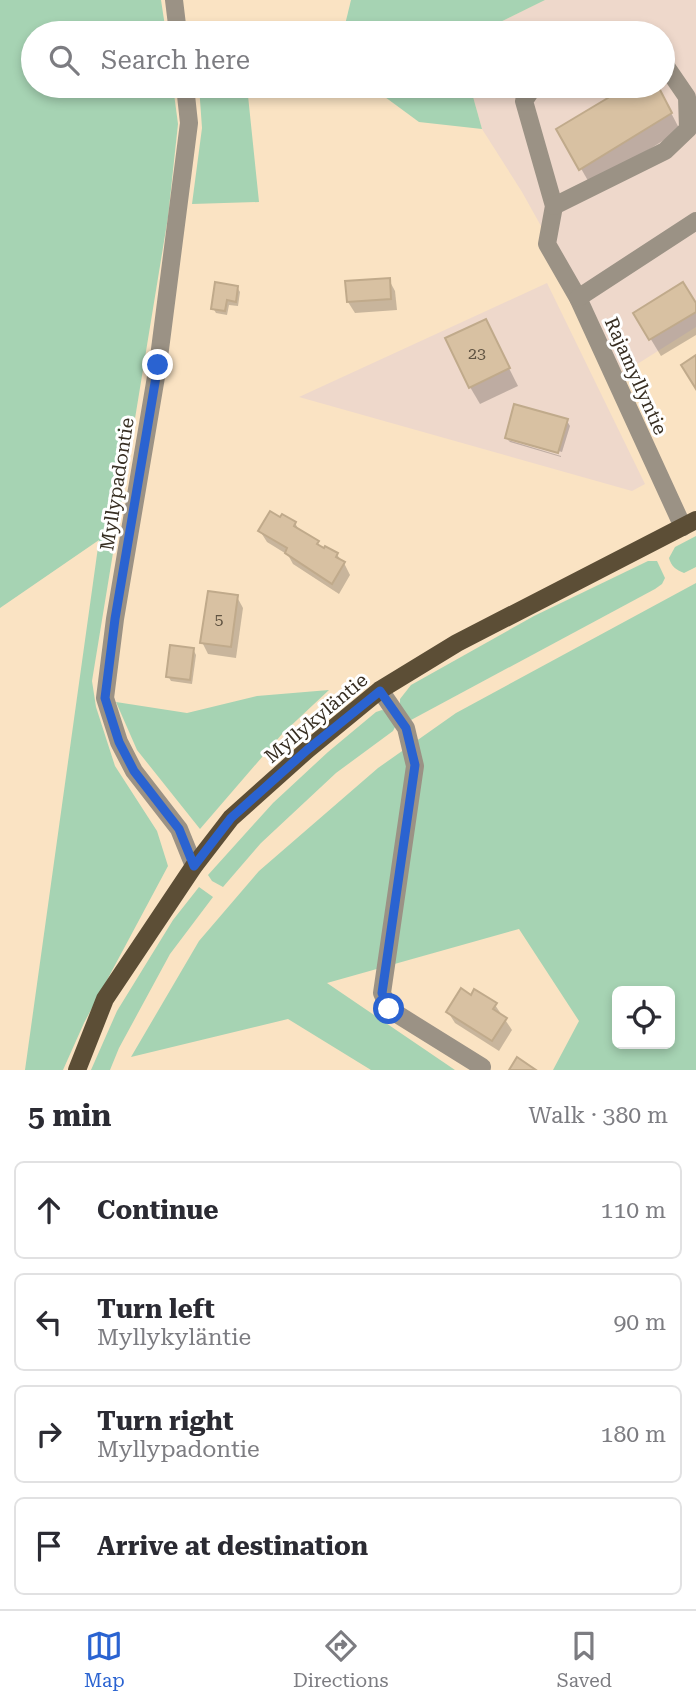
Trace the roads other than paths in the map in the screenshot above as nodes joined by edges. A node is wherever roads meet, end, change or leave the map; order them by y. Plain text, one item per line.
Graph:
1 (174, 0) edge
2 (177, 21) edge
3 (675, 80) edge
4 (186, 98) edge
5 (525, 98) edge
6 (554, 206) junction
7 (696, 221) edge
8 (578, 298) junction
9 (689, 523) edge
10 (380, 691) junction
11 (194, 866) junction
12 (482, 1067) dead end
13 (77, 1070) edge

1 - 2 street
3 - 6 street
4 - 11 street, Myllypadontie
5 - 6 street
6 - 8 street, Rajamyllyntie
7 - 8 street
8 - 9 street, Rajamyllyntie
9 - 10 main road, Myllykyläntie
10 - 11 main road, Myllykyläntie
10 - 12 street
11 - 13 main road, Myllykyläntie

